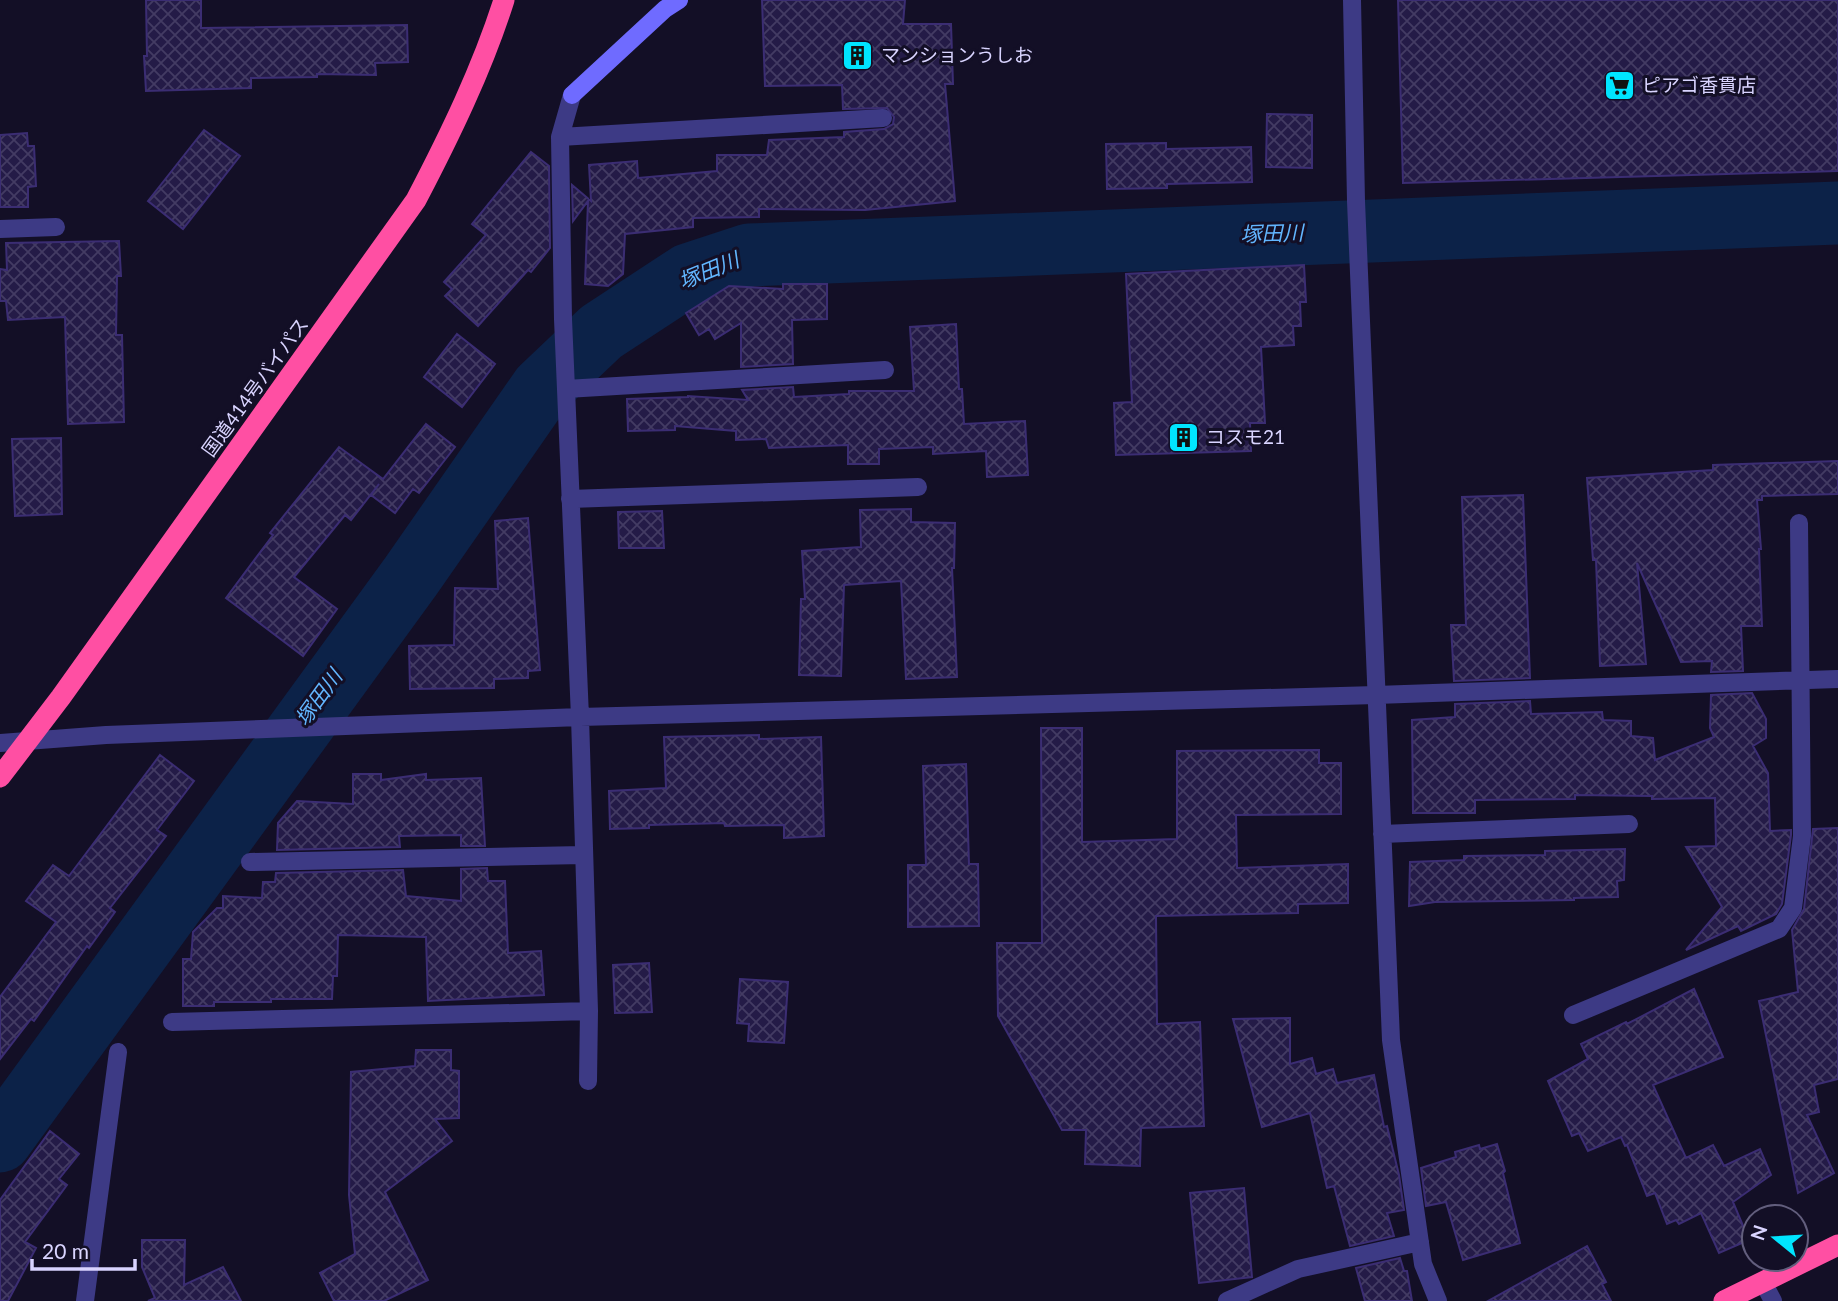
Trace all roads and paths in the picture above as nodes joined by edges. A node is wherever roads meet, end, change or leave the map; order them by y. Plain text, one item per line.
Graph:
1 (504, 0) edge
2 (679, 0) edge
3 (1352, 0) edge
4 (883, 118) dead end
5 (560, 137) junction
6 (56, 227) dead end
7 (0, 229) edge
8 (886, 370) dead end
9 (566, 396) junction
10 (918, 487) dead end
11 (570, 499) junction
12 (1799, 523) dead end
13 (1838, 679) edge
14 (1800, 680) junction
15 (1376, 695) junction
16 (580, 717) junction
17 (25, 741) junction
18 (0, 743) edge
19 (0, 777) edge
20 (1629, 824) dead end
21 (1382, 834) junction
22 (583, 855) junction
23 (250, 862) dead end
24 (590, 1011) junction
25 (1573, 1015) dead end
26 (172, 1022) dead end
27 (118, 1052) dead end
28 (589, 1081) dead end
29 (1420, 1242) junction
30 (1838, 1245) edge
31 (1763, 1282) junction
32 (85, 1301) edge
33 (1227, 1301) edge
34 (1438, 1301) edge
35 (1724, 1301) edge
36 (1773, 1301) edge

1 - 17 highway, 国道414号バイパス
2 - 5 street
3 - 15 street
4 - 5 street
5 - 9 street
6 - 7 street
8 - 9 street
9 - 11 street
10 - 11 street
11 - 16 street
12 - 14 street
13 - 14 street
14 - 15 street
14 - 25 street
15 - 16 street
15 - 21 street
16 - 17 street
16 - 22 street
17 - 18 street
17 - 19 highway, 国道414号バイパス
20 - 21 street
21 - 29 street
22 - 23 street
22 - 24 street
24 - 26 street
24 - 28 street
27 - 32 street
29 - 33 street
29 - 34 street
30 - 31 highway
31 - 35 highway
31 - 36 street

